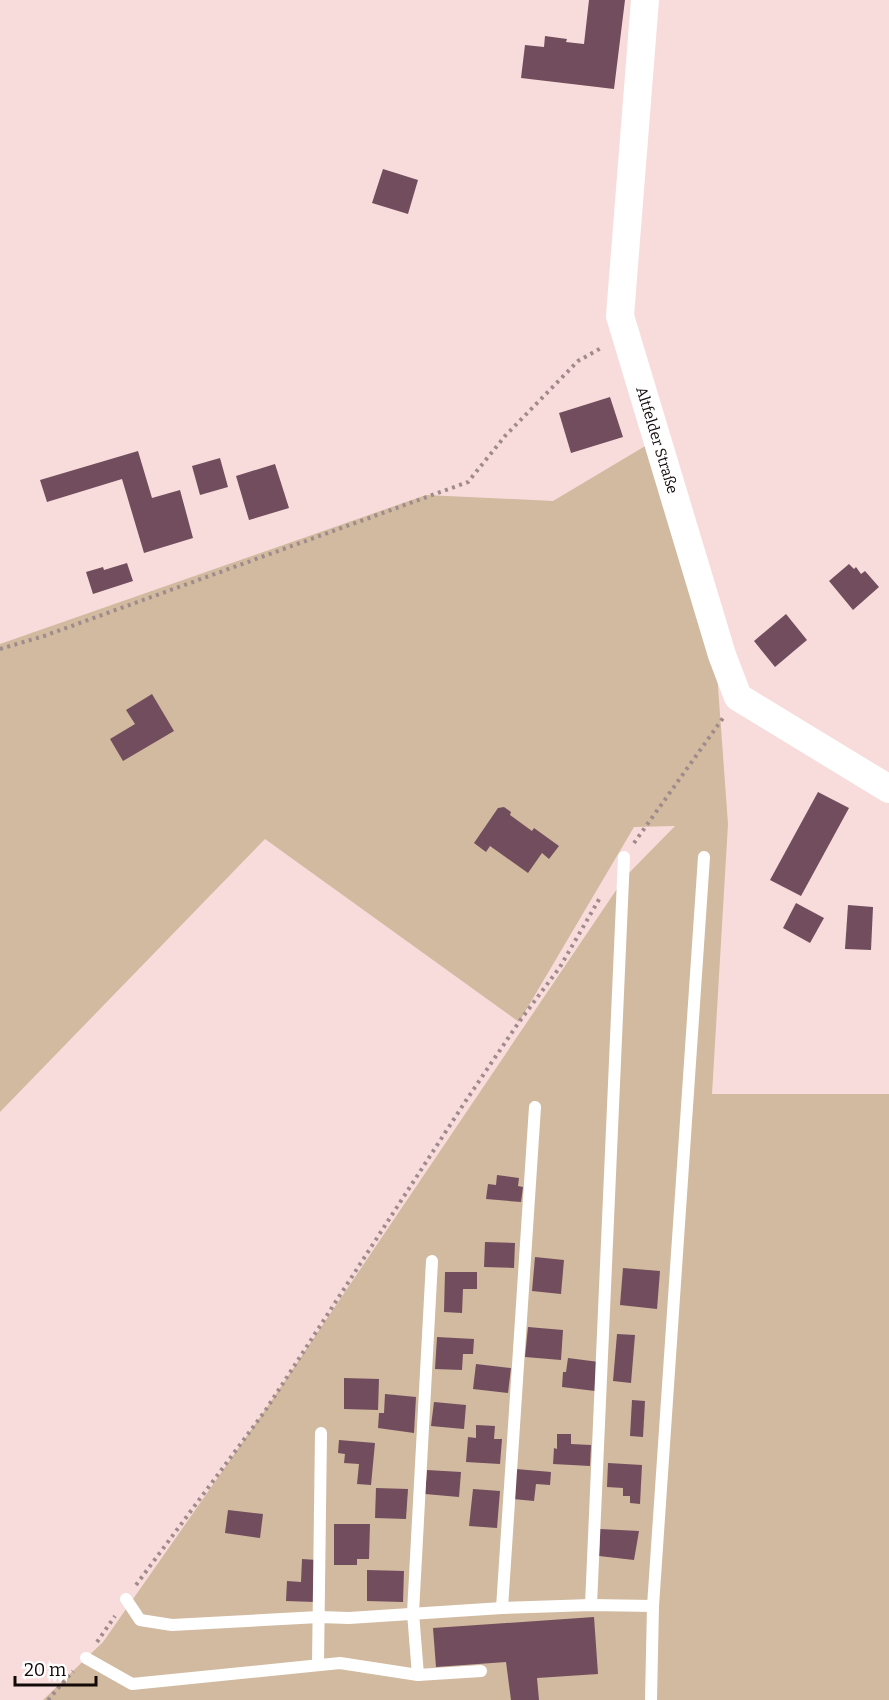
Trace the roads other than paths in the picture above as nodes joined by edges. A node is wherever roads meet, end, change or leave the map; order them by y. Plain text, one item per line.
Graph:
1 (645, 0) edge
2 (889, 789) edge
3 (624, 857) road end
4 (704, 857) dead end
5 (535, 1107) dead end
6 (432, 1261) dead end
7 (321, 1432) dead end
8 (126, 1599) road end
9 (591, 1605) junction
10 (653, 1606) junction
11 (502, 1608) junction
12 (413, 1613) junction
13 (319, 1617) junction
14 (86, 1658) road end
15 (318, 1664) junction
16 (482, 1671) dead end
17 (418, 1676) junction
18 (651, 1700) edge

1 - 2 street, Altfelder Straße
3 - 9 lane
4 - 10 lane
5 - 11 lane
6 - 12 lane
7 - 13 lane
8 - 13 lane
9 - 10 lane
9 - 11 lane
10 - 18 lane
11 - 12 lane
12 - 13 lane
12 - 17 lane
13 - 15 lane
14 - 15 lane
15 - 17 lane
16 - 17 lane

